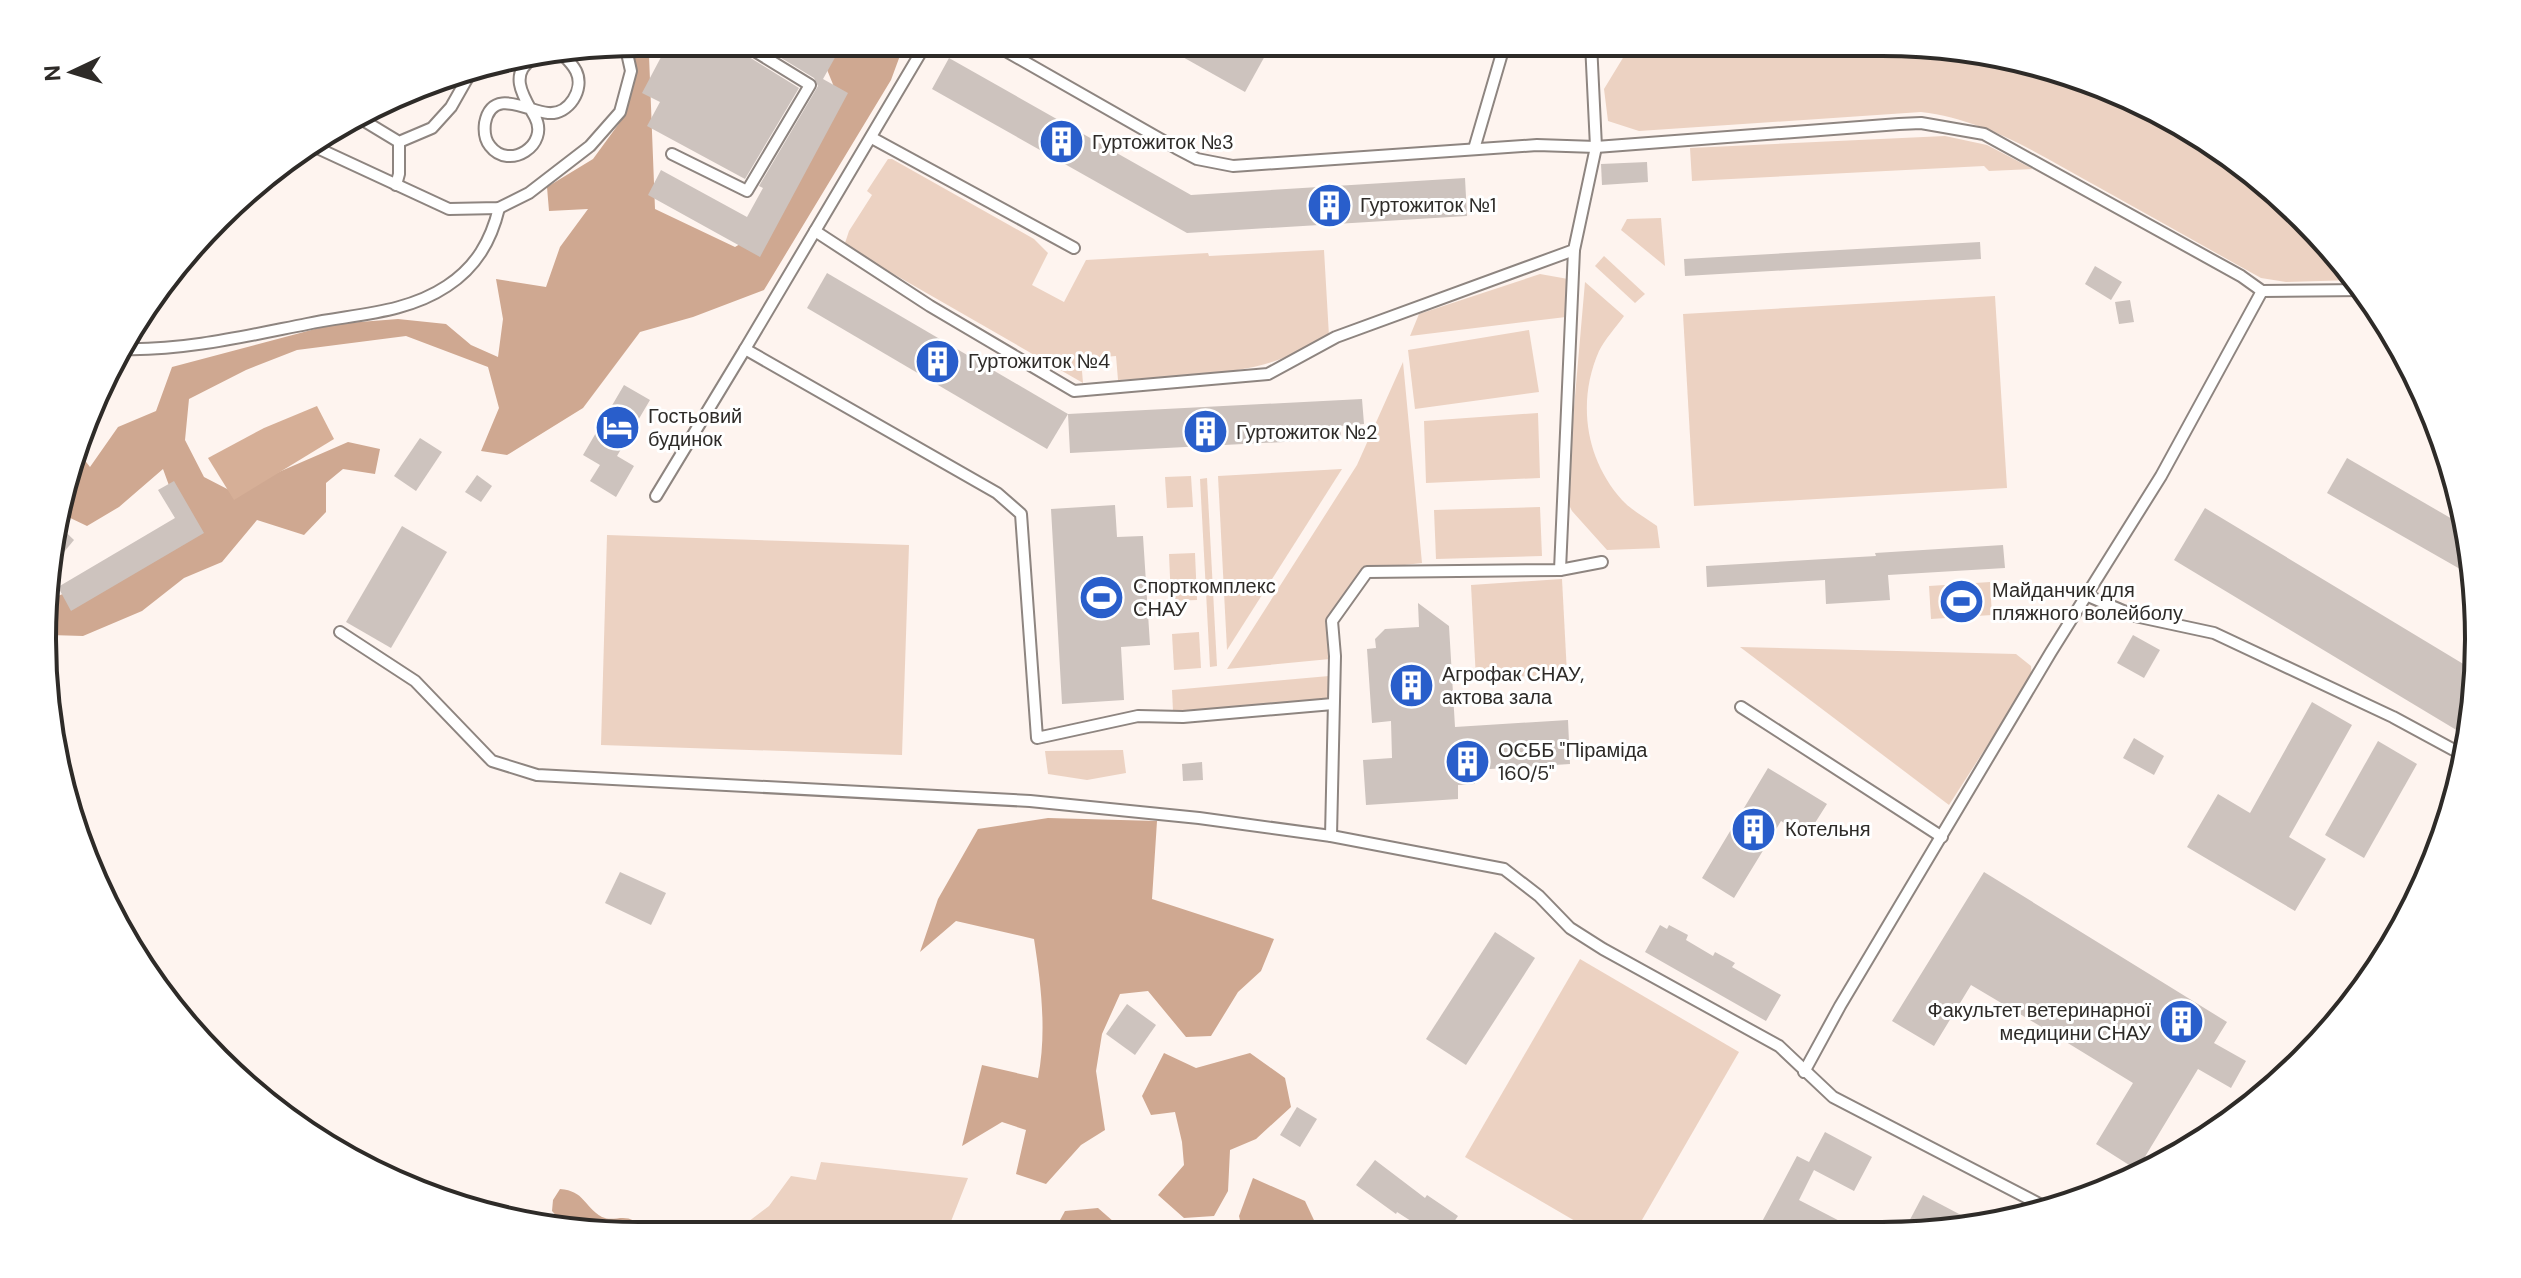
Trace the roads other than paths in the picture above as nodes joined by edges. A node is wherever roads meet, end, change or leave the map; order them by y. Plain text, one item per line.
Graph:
1 (628, 56) edge
2 (763, 56) edge
3 (919, 56) edge
4 (1015, 56) edge
5 (1501, 56) edge
6 (1592, 56) edge
7 (567, 61) edge
8 (525, 67) edge
9 (465, 83) edge
10 (528, 107) junction
11 (368, 123) edge
12 (872, 138) junction
13 (399, 142) junction
14 (1596, 147) junction
15 (1474, 149) junction
16 (321, 150) edge
17 (672, 154) dead end
18 (396, 185) junction
19 (499, 208) junction
20 (815, 231) junction
21 (1074, 248) dead end
22 (1574, 250) junction
23 (2349, 290) edge
24 (2262, 291) junction
25 (745, 349) junction
26 (133, 350) edge
27 (656, 496) dead end
28 (1602, 562) dead end
29 (1560, 570) junction
30 (2088, 596) junction
31 (340, 632) dead end
32 (1333, 704) junction
33 (1741, 707) dead end
34 (2454, 750) edge
35 (1331, 836) junction
36 (1942, 837) junction
37 (1804, 1072) junction
38 (2035, 1202) edge

1 - 19 lane
2 - 17 lane
3 - 12 lane
4 - 15 lane
5 - 15 lane
6 - 14 lane
7 - 10 lane
8 - 10 lane
9 - 13 lane
10 - 10 lane
11 - 13 lane
12 - 20 lane
12 - 21 lane
13 - 18 lane
14 - 15 lane
14 - 22 lane
14 - 24 lane
16 - 18 lane
18 - 19 lane
19 - 26 lane
20 - 22 lane
20 - 25 lane
22 - 29 lane
23 - 24 lane
24 - 30 lane
25 - 27 lane
25 - 32 lane
28 - 29 lane
29 - 32 lane
30 - 34 lane
30 - 36 lane
31 - 35 lane
32 - 35 lane
33 - 36 lane
35 - 37 lane
36 - 37 lane
37 - 38 lane

